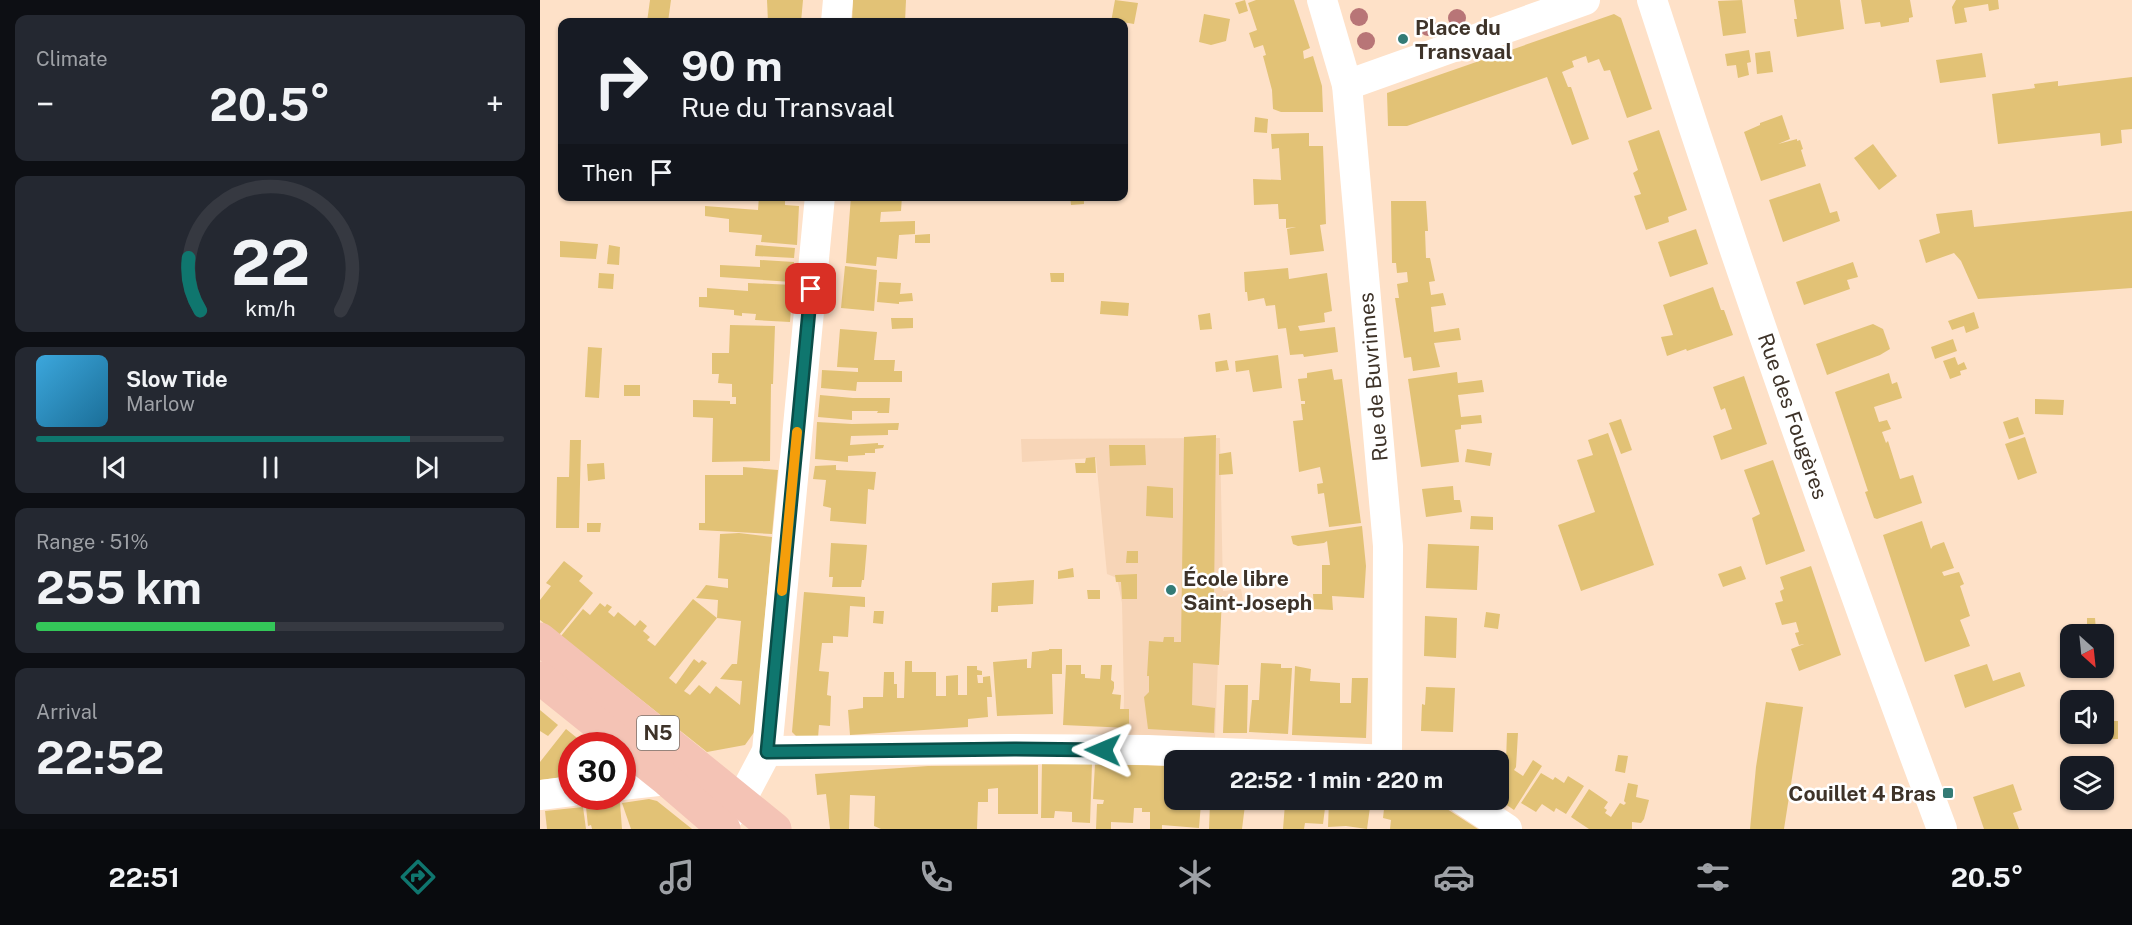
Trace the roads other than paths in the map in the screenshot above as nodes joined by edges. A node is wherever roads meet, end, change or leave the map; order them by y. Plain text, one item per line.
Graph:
1 (838, 0) edge
2 (1322, 0) edge
3 (1585, 0) edge
4 (1652, 0) edge
5 (836, 18) edge
6 (1347, 85) junction
7 (820, 201) edge
8 (540, 639) edge
9 (540, 678) edge
10 (1389, 750) edge
11 (1164, 751) edge
12 (767, 752) junction
13 (667, 780) junction
14 (636, 783) edge
15 (558, 793) edge
16 (540, 795) edge
17 (1478, 810) edge
18 (728, 819) edge
19 (774, 829) edge
20 (1507, 829) edge
21 (1942, 829) edge

1 - 5 street
2 - 6 street, Rue de Buvrinnes
3 - 6 street
4 - 21 street, Rue des Fougères
6 - 10 street, Rue de Buvrinnes
7 - 12 street
8 - 18 main road, N5
9 - 13 main road, N5
11 - 12 street
12 - 18 street
13 - 14 street
13 - 18 main road, N5
15 - 16 street
17 - 20 street
18 - 19 main road, N5

